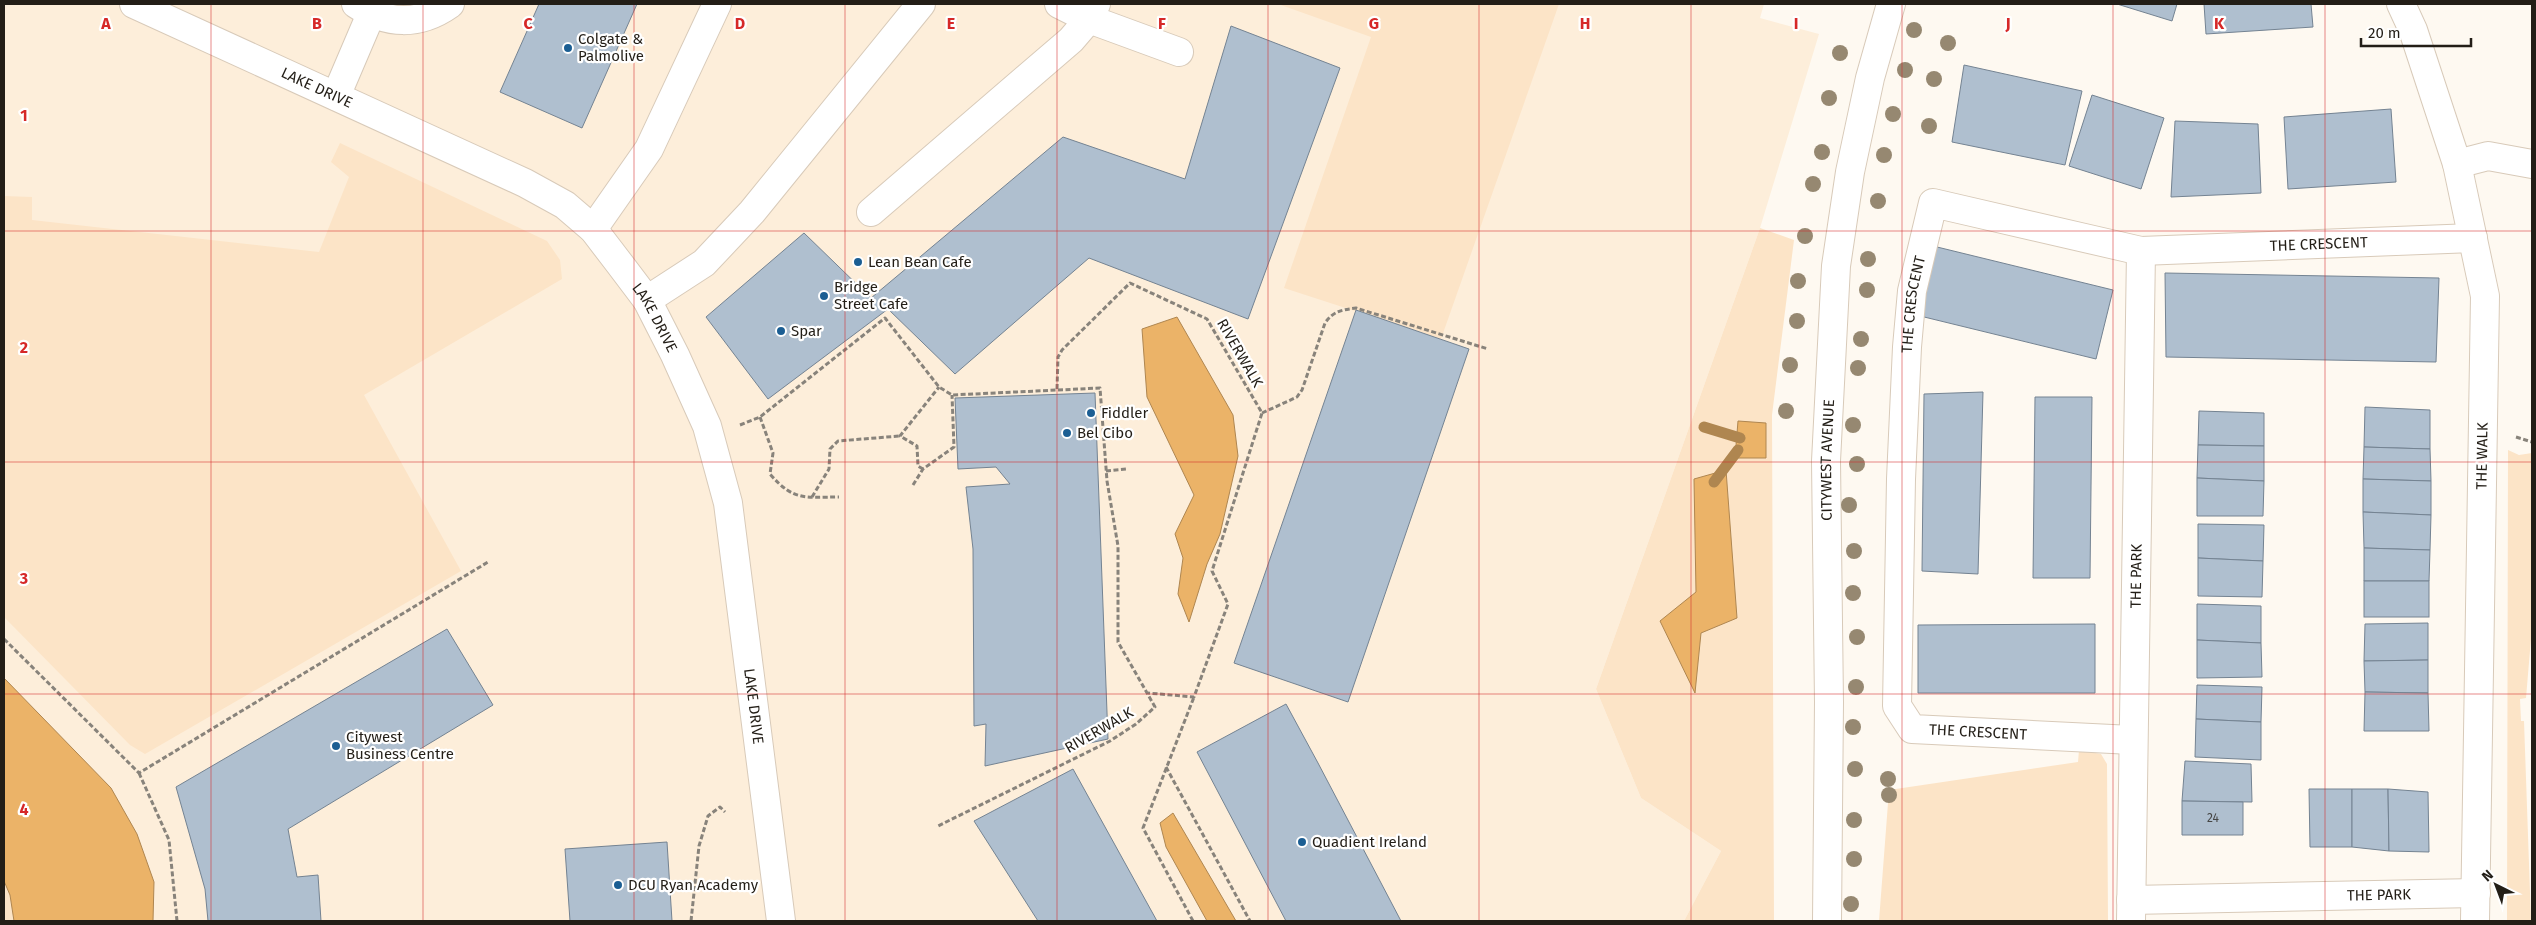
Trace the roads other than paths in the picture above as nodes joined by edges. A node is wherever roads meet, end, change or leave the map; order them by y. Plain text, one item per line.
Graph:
1 (134, 4) edge
2 (450, 4) edge
3 (717, 4) edge
4 (921, 4) edge
5 (1059, 4) edge
6 (1891, 4) edge
7 (2401, 4) edge
8 (364, 9) edge
9 (1093, 11) edge
10 (1179, 52) dead end
11 (336, 96) junction
12 (2457, 164) junction
13 (2532, 164) edge
14 (871, 212) dead end
15 (593, 229) junction
16 (2473, 238) junction
17 (2140, 251) junction
18 (647, 300) junction
19 (2132, 740) junction
20 (2476, 893) junction
21 (2131, 911) edge
22 (1825, 918) edge
23 (781, 921) edge
24 (2475, 921) edge

1 - 11 street, LAKE DRIVE
2 - 8 street
3 - 15 street
4 - 18 street
5 - 9 street
6 - 22 street, CITYWEST AVENUE
7 - 12 street, THE WALK
8 - 11 street
9 - 10 street
9 - 14 street
11 - 15 street, LAKE DRIVE
12 - 13 street
12 - 16 street, THE WALK
15 - 18 street, LAKE DRIVE
16 - 17 street, THE CRESCENT
16 - 20 street, THE WALK
17 - 19 street, THE PARK
17 - 19 street, THE CRESCENT
18 - 23 street, LAKE DRIVE
19 - 21 street, THE PARK
20 - 21 street, THE PARK
20 - 24 street, THE WALK

